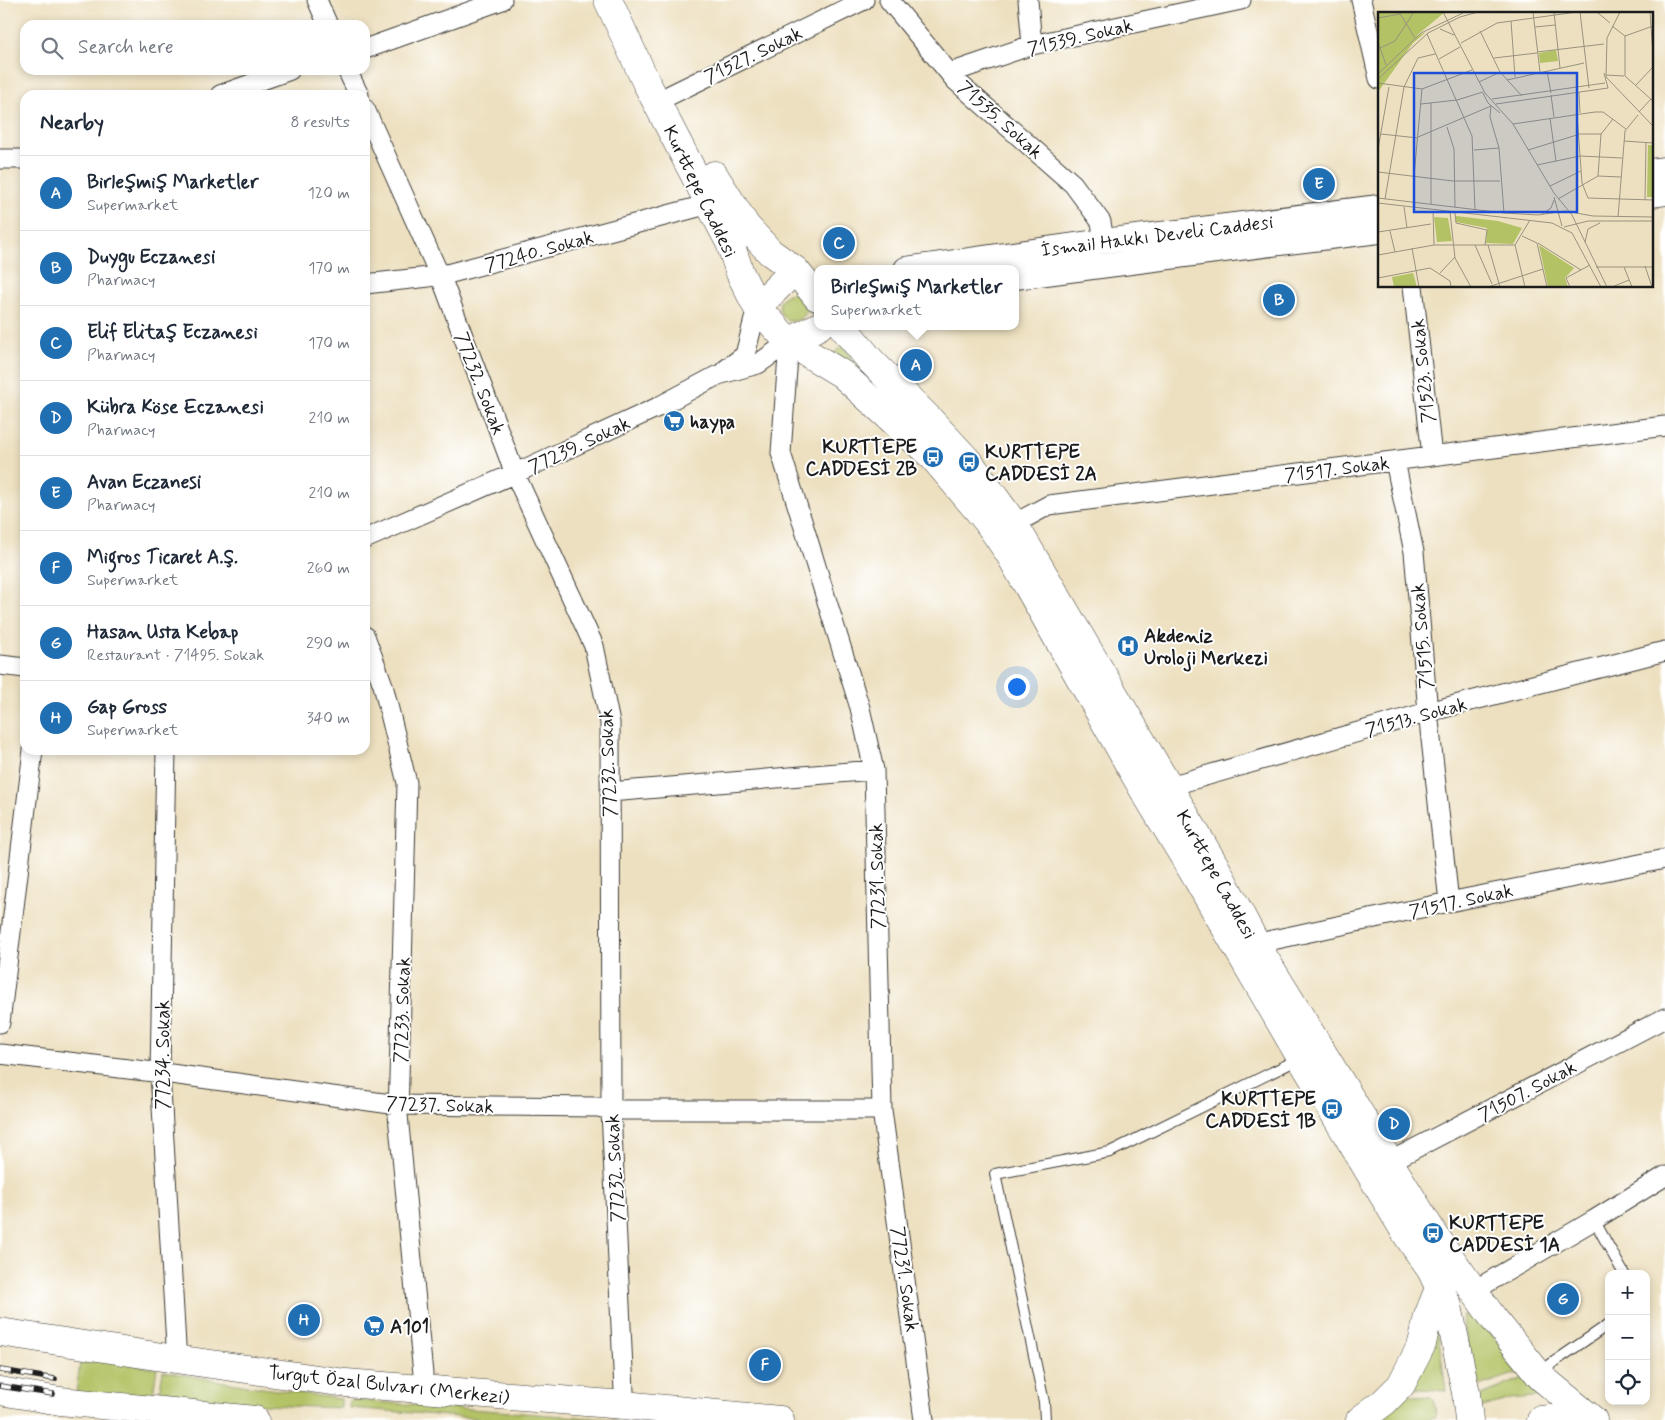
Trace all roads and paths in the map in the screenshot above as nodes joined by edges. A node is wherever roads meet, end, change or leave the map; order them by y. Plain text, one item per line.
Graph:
1 (317, 0) edge
2 (502, 0) edge
3 (608, 0) edge
4 (625, 0) edge
5 (864, 0) edge
6 (889, 0) edge
7 (1028, 0) edge
8 (1241, 0) edge
9 (1361, 0) edge
10 (326, 20) edge
11 (1032, 45) junction
12 (370, 47) edge
13 (950, 73) junction
14 (276, 75) edge
15 (349, 75) edge
16 (1378, 75) edge
17 (234, 90) edge
18 (357, 90) edge
19 (670, 95) junction
20 (370, 120) edge
21 (0, 158) edge
22 (20, 159) edge
23 (1665, 169) edge
24 (1652, 171) edge
25 (1665, 193) edge
26 (1652, 195) edge
27 (706, 196) junction
28 (1378, 207) edge
29 (1378, 231) edge
30 (1104, 241) junction
31 (934, 265) edge
32 (806, 272) edge
33 (440, 275) junction
34 (1019, 277) edge
35 (370, 283) edge
36 (1413, 288) edge
37 (814, 290) edge
38 (757, 307) junction
39 (814, 329) edge
40 (845, 330) edge
41 (789, 342) junction
42 (718, 375) junction
43 (1665, 426) edge
44 (1432, 456) junction
45 (1395, 461) junction
46 (515, 474) junction
47 (1014, 524) junction
48 (370, 537) edge
49 (370, 650) edge
50 (1665, 651) edge
51 (0, 665) edge
52 (20, 667) edge
53 (1428, 712) junction
54 (32, 755) edge
55 (166, 755) edge
56 (874, 770) junction
57 (1168, 788) junction
58 (610, 792) junction
59 (1665, 859) edge
60 (1449, 902) junction
61 (1258, 946) junction
62 (1665, 1018) edge
63 (0, 1023) edge
64 (0, 1054) edge
65 (1301, 1058) junction
66 (160, 1073) junction
67 (398, 1105) junction
68 (611, 1110) junction
69 (882, 1110) junction
70 (1389, 1162) junction
71 (1665, 1176) edge
72 (1594, 1220) junction
73 (1622, 1270) edge
74 (1440, 1286) junction
75 (1474, 1292) junction
76 (1605, 1327) edge
77 (0, 1332) edge
78 (175, 1360) junction
79 (1541, 1377) junction
80 (421, 1389) junction
81 (0, 1391) edge
82 (624, 1405) junction
83 (191, 1417) edge
84 (255, 1420) edge
85 (780, 1420) edge
86 (924, 1420) edge
87 (1045, 1420) edge
88 (1360, 1420) edge
89 (1469, 1420) edge
90 (1541, 1420) edge
91 (1568, 1420) edge
92 (1593, 1420) edge

1 - 10 street
2 - 12 street
3 - 27 main road, Kurttepe Caddesi
4 - 19 main road, Kurttepe Caddesi
5 - 19 street, 71527. Sokak
6 - 13 street, 71535. Sokak
7 - 11 street
8 - 11 street, 71539. Sokak
9 - 16 street
11 - 13 street, 71539. Sokak
13 - 30 street, 71535. Sokak
14 - 17 street
15 - 18 street
19 - 32 main road, Kurttepe Caddesi
20 - 33 street, 77232. Sokak
21 - 22 street
23 - 24 street
25 - 26 street
27 - 33 street, 77240. Sokak
27 - 38 main road, Kurttepe Caddesi
28 - 30 street, İsmail Hakkı Develi Caddesi
29 - 34 street, İsmail Hakkı Develi Caddesi
30 - 31 street, İsmail Hakkı Develi Caddesi
32 - 37 main road, Kurttepe Caddesi
32 - 38 main road
33 - 35 street, 77240. Sokak
33 - 46 street, 77232. Sokak
36 - 44 street, 71523. Sokak
38 - 41 main road, Kurttepe Caddesi
38 - 42 street
39 - 41 main road
40 - 47 main road, Kurttepe Caddesi
41 - 42 street, 77239. Sokak
41 - 56 street, 77231. Sokak
41 - 65 main road, Kurttepe Caddesi
42 - 46 street, 77239. Sokak
43 - 44 street, 71517. Sokak
44 - 45 street, 71517. Sokak
45 - 47 street, 71517. Sokak
45 - 53 street, 71515. Sokak
46 - 48 street, 77239. Sokak
46 - 58 street, 77232. Sokak
47 - 57 main road, Kurttepe Caddesi
49 - 67 street, 77233. Sokak
50 - 53 street, 71513. Sokak
51 - 52 street
53 - 57 street, 71513. Sokak
53 - 60 street, 71515. Sokak
54 - 63 street
55 - 66 street, 77234. Sokak
56 - 58 street
56 - 69 street, 77231. Sokak
57 - 61 main road, Kurttepe Caddesi
58 - 68 street, 77232. Sokak
59 - 60 street, 71517. Sokak
60 - 61 street, 71517. Sokak
61 - 70 main road, Kurttepe Caddesi
62 - 70 street, 71507. Sokak
64 - 66 street, 77237. Sokak
65 - 74 main road, Kurttepe Caddesi
65 - 87 lane
66 - 67 street, 77237. Sokak
66 - 78 street, 77234. Sokak
67 - 68 street, 77237. Sokak
67 - 80 street, 77233. Sokak
68 - 69 street, 77237. Sokak
68 - 82 street, 77232. Sokak
69 - 86 street, 77231. Sokak
70 - 75 main road, Kurttepe Caddesi
71 - 72 street
72 - 73 lane
72 - 75 street
74 - 88 main road
74 - 89 main road, Kurttepe Caddesi
75 - 79 main road, Kurttepe Caddesi
76 - 79 lane
77 - 78 main road, Turgut Özal Bulvarı (Merkezi)
78 - 80 main road, Turgut Özal Bulvarı (Merkezi)
79 - 92 main road, Kurttepe Caddesi
80 - 82 main road, Turgut Özal Bulvarı (Merkezi)
81 - 83 main road
82 - 85 main road, Turgut Özal Bulvarı (Merkezi)
83 - 84 main road
90 - 91 main road

